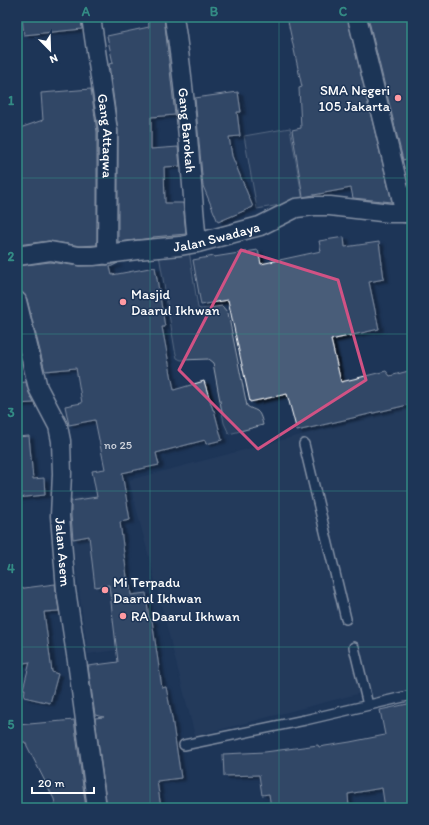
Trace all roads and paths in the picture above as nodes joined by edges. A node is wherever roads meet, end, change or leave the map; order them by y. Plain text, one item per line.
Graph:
1 (91, 17) edge
2 (174, 17) edge
3 (357, 17) edge
4 (408, 212) edge
5 (196, 243) junction
6 (107, 255) junction
7 (17, 256) edge
8 (17, 301) edge
9 (304, 444) dead end
10 (346, 619) dead end
11 (354, 647) dead end
12 (412, 695) edge
13 (368, 705) junction
14 (184, 745) dead end
15 (97, 808) edge

1 - 6 street, Gang Attaqwa
2 - 5 street, Gang Barokah
3 - 4 street
4 - 5 street, Jalan Swadaya
5 - 6 street, Jalan Swadaya
6 - 7 street, Jalan Swadaya
8 - 15 street, Jalan Asem
9 - 10 lane
11 - 13 lane
12 - 13 lane
13 - 14 lane

